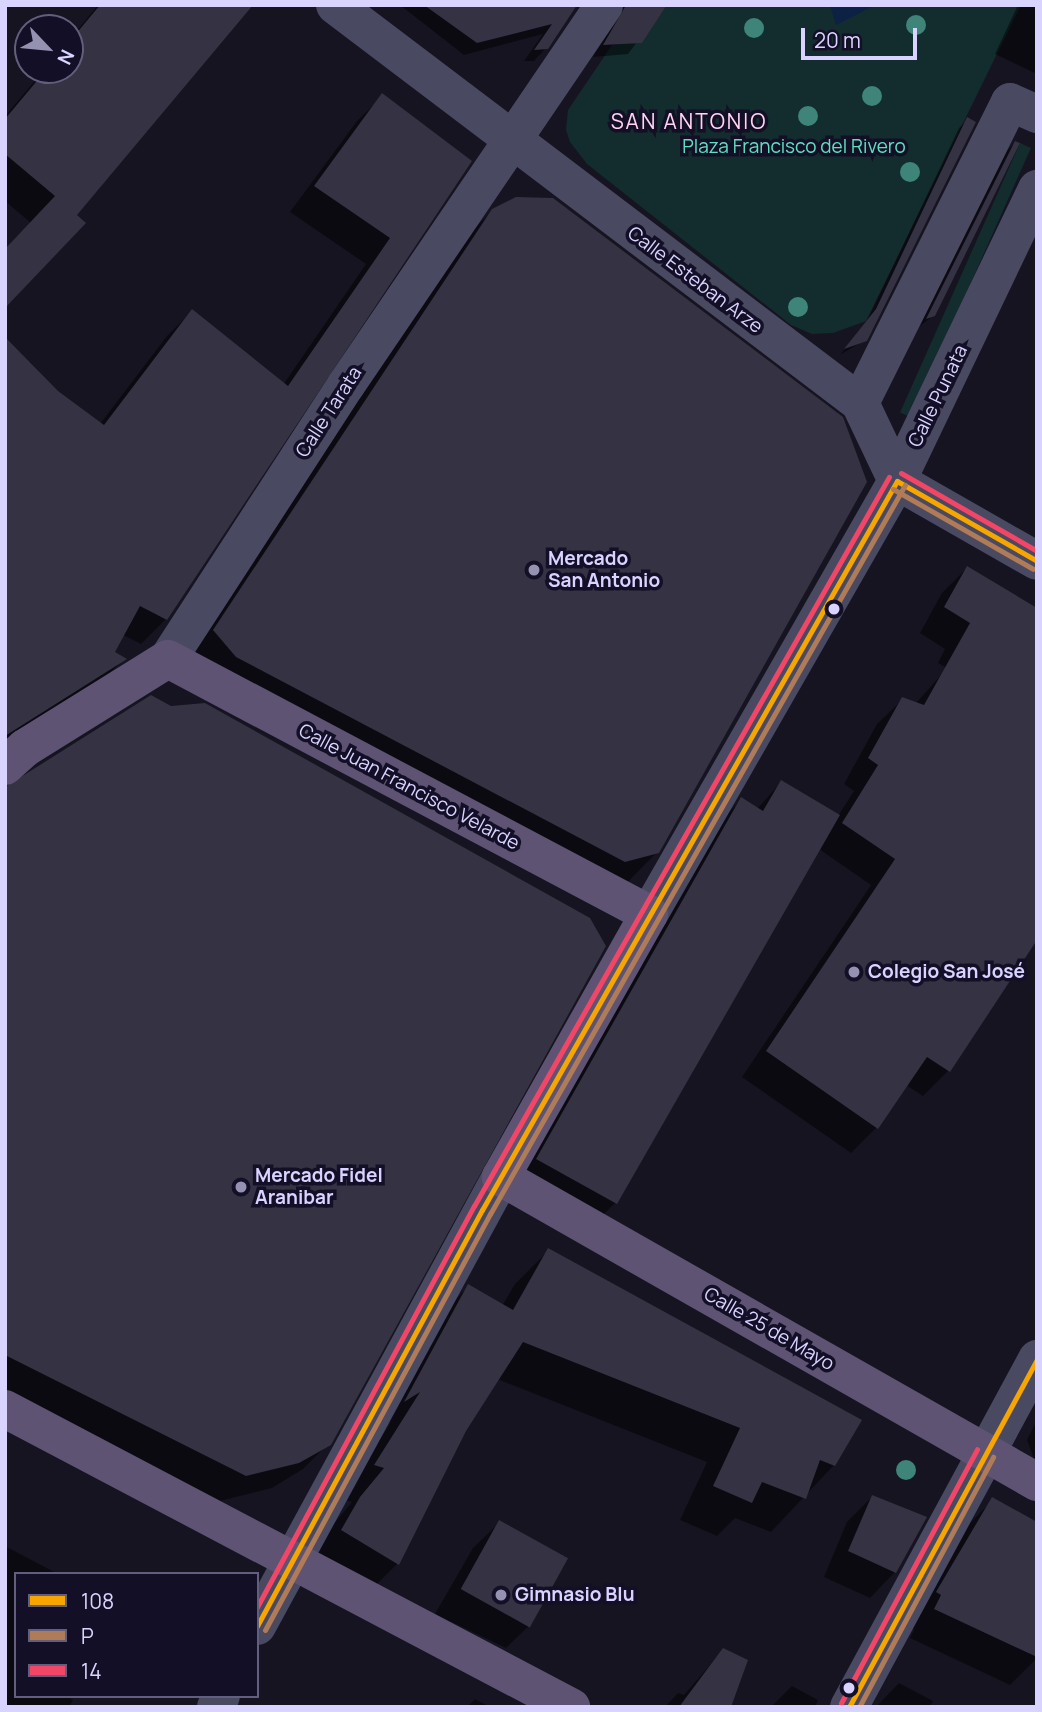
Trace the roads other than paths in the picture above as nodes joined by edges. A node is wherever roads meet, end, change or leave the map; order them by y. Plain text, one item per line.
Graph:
1 (335, 5) edge
2 (604, 5) edge
3 (1023, 108) edge
4 (512, 142) junction
5 (1037, 189) edge
6 (860, 403) junction
7 (897, 481) junction
8 (1037, 561) edge
9 (168, 659) junction
10 (5, 766) edge
11 (649, 914) junction
12 (501, 1177) junction
13 (1037, 1359) edge
14 (5, 1409) edge
15 (985, 1453) junction
16 (1037, 1482) edge
17 (292, 1559) junction
18 (259, 1622) edge
19 (571, 1707) edge
20 (849, 1707) edge

1 - 4 street, Calle Esteban Arze
2 - 4 street, Calle Tarata
3 - 6 street
4 - 6 street, Calle Esteban Arze
4 - 9 street, Calle Tarata
5 - 7 street, Calle Punata
6 - 7 street, Calle Esteban Arze
7 - 8 street
7 - 11 street, Calle Punata
9 - 10 main road, Calle Tarata
9 - 11 main road, Calle Juan Francisco Velarde
11 - 12 main road, Calle Punata
12 - 15 main road, Calle 25 de Mayo
12 - 17 street, Calle Punata
13 - 15 street
14 - 17 main road
15 - 16 main road, Calle 25 de Mayo
15 - 20 street
17 - 18 street, Calle Punata
17 - 19 main road

